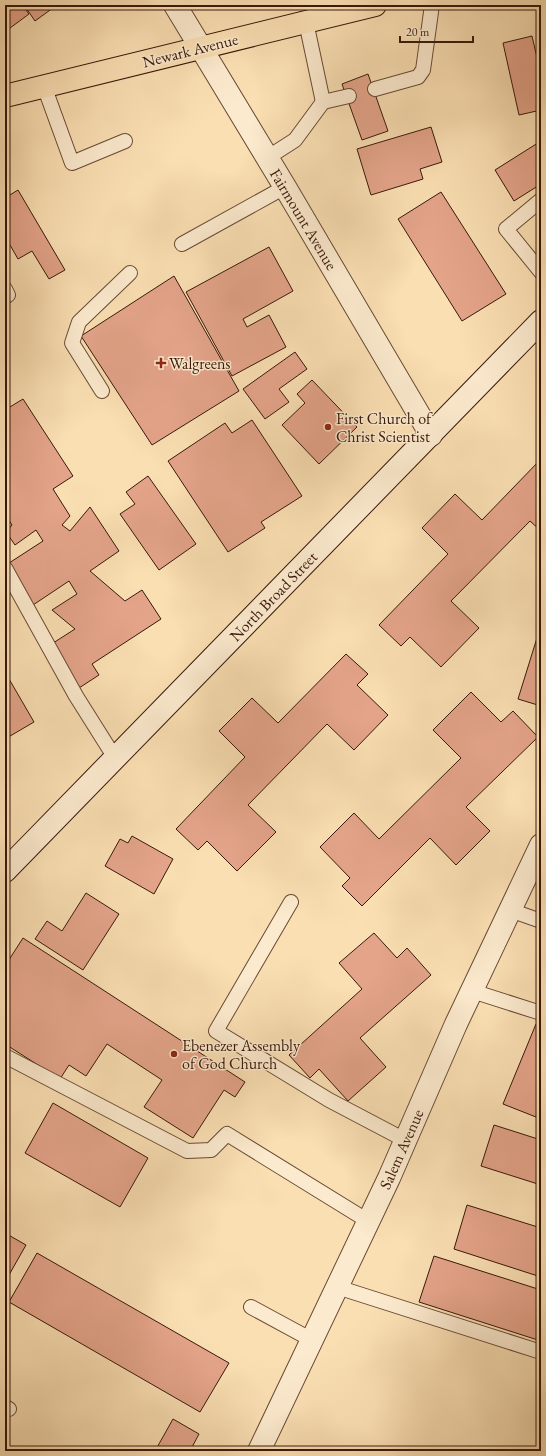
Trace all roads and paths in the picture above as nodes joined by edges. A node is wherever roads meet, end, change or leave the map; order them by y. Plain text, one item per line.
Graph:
1 (175, 5) edge
2 (375, 5) edge
3 (432, 5) edge
4 (306, 22) junction
5 (200, 47) junction
6 (44, 86) junction
7 (375, 89) dead end
8 (5, 96) edge
9 (349, 96) dead end
10 (323, 102) junction
11 (125, 141) dead end
12 (267, 158) junction
13 (285, 187) junction
14 (541, 200) edge
15 (182, 244) dead end
16 (541, 272) edge
17 (130, 273) dead end
18 (541, 321) edge
19 (102, 391) dead end
20 (431, 434) junction
21 (5, 568) edge
22 (115, 758) junction
23 (541, 845) edge
24 (5, 871) edge
25 (291, 902) dead end
26 (510, 910) junction
27 (541, 921) edge
28 (472, 991) junction
29 (541, 1013) edge
30 (5, 1056) edge
31 (405, 1140) junction
32 (368, 1221) junction
33 (337, 1287) junction
34 (251, 1307) dead end
35 (312, 1340) junction
36 (541, 1352) edge
37 (259, 1451) edge

1 - 5 street, Fairmount Avenue
2 - 4 main road, Newark Avenue
3 - 7 lane
4 - 5 main road, Newark Avenue
4 - 10 lane
5 - 6 main road, Newark Avenue
5 - 12 street, Fairmount Avenue
6 - 8 main road, Newark Avenue
6 - 11 lane
9 - 10 lane
10 - 12 lane
12 - 13 street, Fairmount Avenue
13 - 15 lane
13 - 20 street, Fairmount Avenue
14 - 16 lane
17 - 19 lane
18 - 20 street, North Broad Street
20 - 22 street, North Broad Street
21 - 22 lane
22 - 24 street, North Broad Street
23 - 26 street, Salem Avenue
25 - 31 lane
26 - 27 lane
26 - 28 street, Salem Avenue
28 - 29 lane
28 - 31 street, Salem Avenue
30 - 32 lane
31 - 32 street, Salem Avenue
32 - 33 street, Salem Avenue
33 - 35 street, Salem Avenue
33 - 36 lane
34 - 35 lane
35 - 37 street, Salem Avenue

